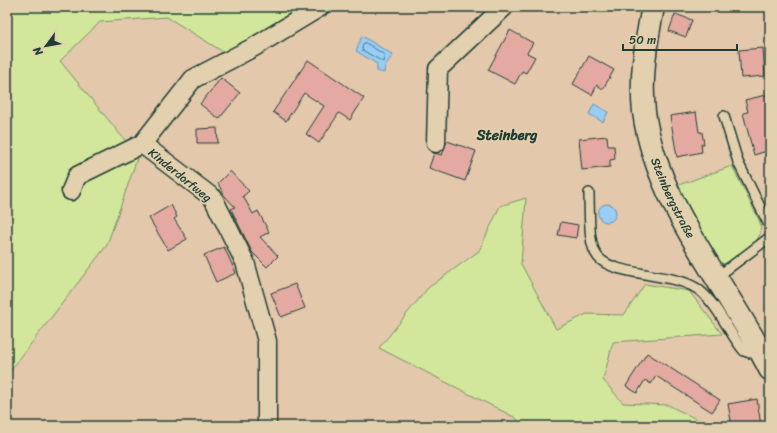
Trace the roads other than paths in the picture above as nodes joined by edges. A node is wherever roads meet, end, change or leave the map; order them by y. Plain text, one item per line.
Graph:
1 (320, 7) edge
2 (504, 7) edge
3 (653, 7) edge
4 (724, 116) dead end
5 (436, 143) dead end
6 (142, 144) junction
7 (71, 191) dead end
8 (589, 193) dead end
9 (770, 227) edge
10 (770, 238) edge
11 (717, 277) junction
12 (759, 349) junction
13 (770, 369) edge
14 (267, 426) edge

1 - 6 street, Kinderdorfweg
2 - 5 street
3 - 11 main road, Steinbergstraße
4 - 9 lane
6 - 7 street
6 - 14 street, Kinderdorfweg
8 - 12 lane
10 - 11 lane
11 - 12 main road, Steinbergstraße
12 - 13 main road, Steinbergstraße

